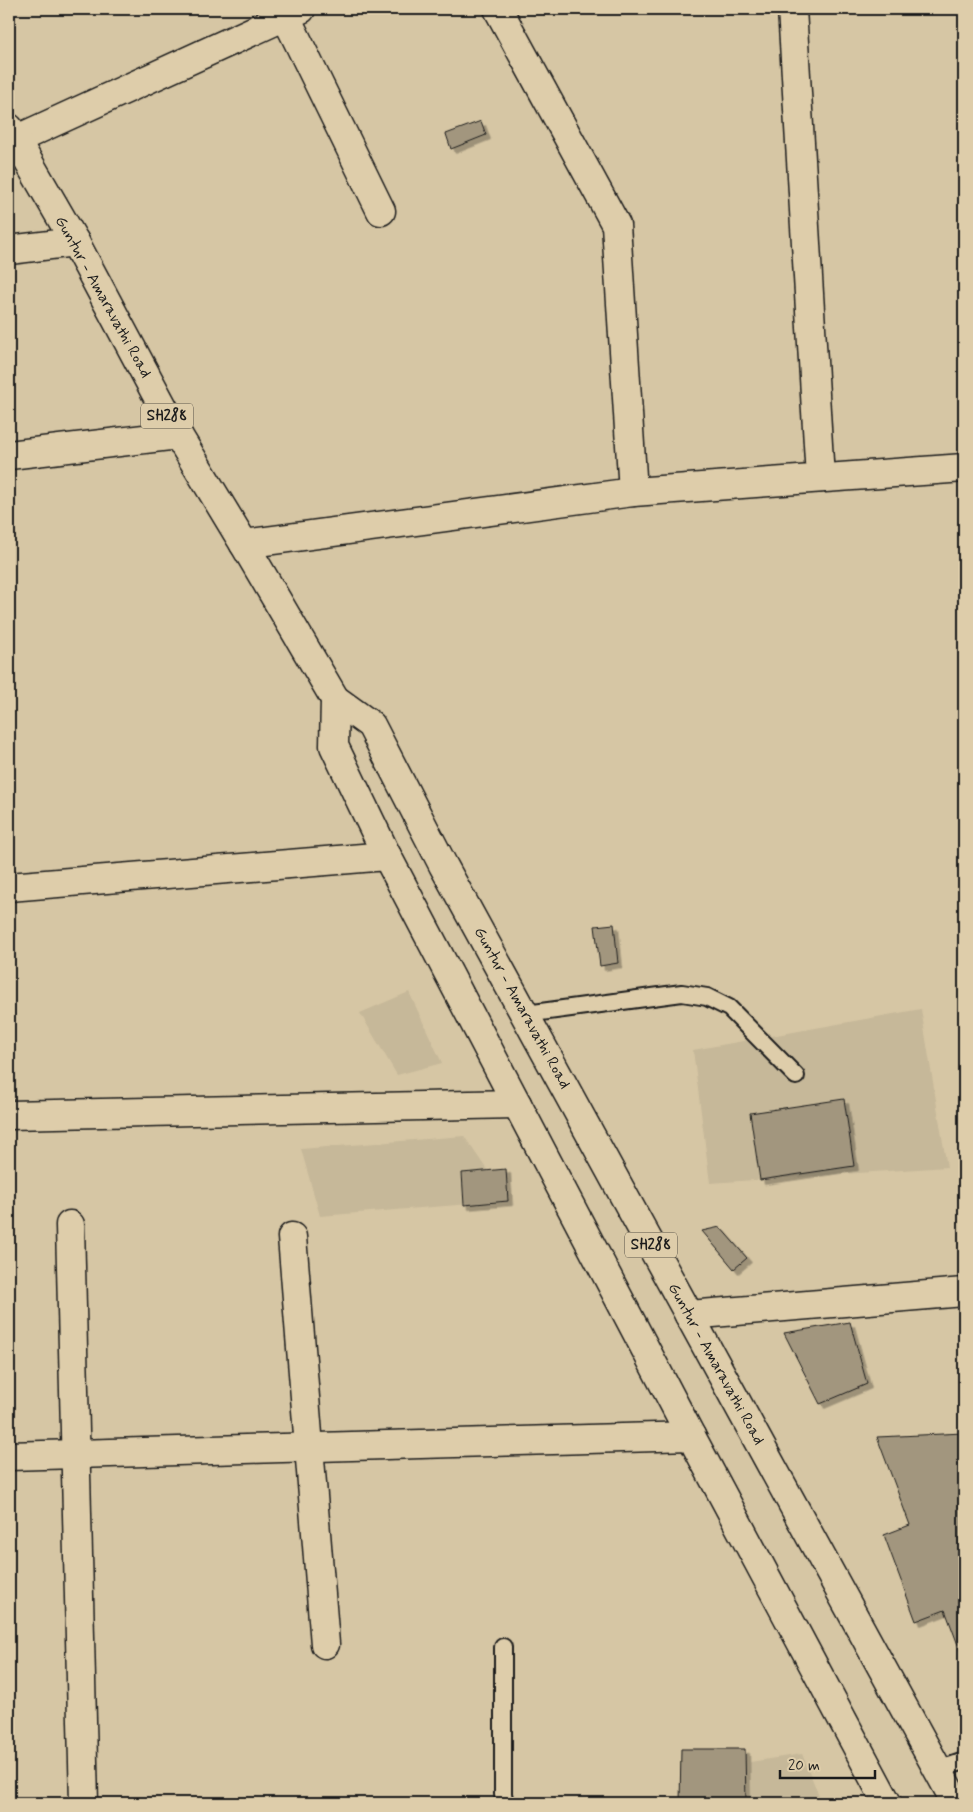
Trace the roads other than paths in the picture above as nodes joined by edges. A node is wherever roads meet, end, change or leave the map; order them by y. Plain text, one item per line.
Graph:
1 (498, 9) edge
2 (792, 9) edge
3 (293, 13) edge
4 (11, 136) edge
5 (381, 211) dead end
6 (75, 242) junction
7 (9, 250) edge
8 (178, 436) junction
9 (9, 455) edge
10 (964, 468) edge
11 (820, 478) junction
12 (633, 492) junction
13 (244, 544) junction
14 (335, 698) junction
15 (387, 856) junction
16 (9, 887) edge
17 (526, 1014) junction
18 (796, 1076) dead end
19 (517, 1104) junction
20 (9, 1115) edge
21 (70, 1225) dead end
22 (292, 1237) dead end
23 (964, 1292) edge
24 (689, 1315) junction
25 (691, 1436) junction
26 (310, 1448) junction
27 (76, 1454) junction
28 (9, 1456) edge
29 (325, 1644) dead end
30 (503, 1647) dead end
31 (964, 1761) edge
32 (938, 1770) junction
33 (84, 1803) edge
34 (505, 1803) edge
35 (887, 1803) edge
36 (956, 1803) edge

1 - 12 street
2 - 11 street
3 - 4 street
3 - 5 street
4 - 6 street, Guntur - Amaravathi Road / SH288
6 - 7 street
6 - 8 street, Guntur - Amaravathi Road / SH288
8 - 9 street
8 - 13 street, Guntur - Amaravathi Road / SH288
10 - 11 street
11 - 12 street
12 - 13 street
13 - 14 street, Guntur - Amaravathi Road / SH288
14 - 15 street, SH288
14 - 17 street, Guntur - Amaravathi Road / SH288
15 - 16 street
15 - 19 street, SH288
17 - 18 lane
17 - 24 street, Guntur - Amaravathi Road / SH288
19 - 20 street
19 - 25 street, SH288
21 - 27 street
22 - 26 street
23 - 24 street
24 - 32 street, Guntur - Amaravathi Road / SH288
25 - 26 street
25 - 35 street, SH288
26 - 27 street
26 - 29 street
27 - 28 street
27 - 33 street
30 - 34 lane
31 - 32 lane
32 - 36 street, Guntur - Amaravathi Road / SH288

